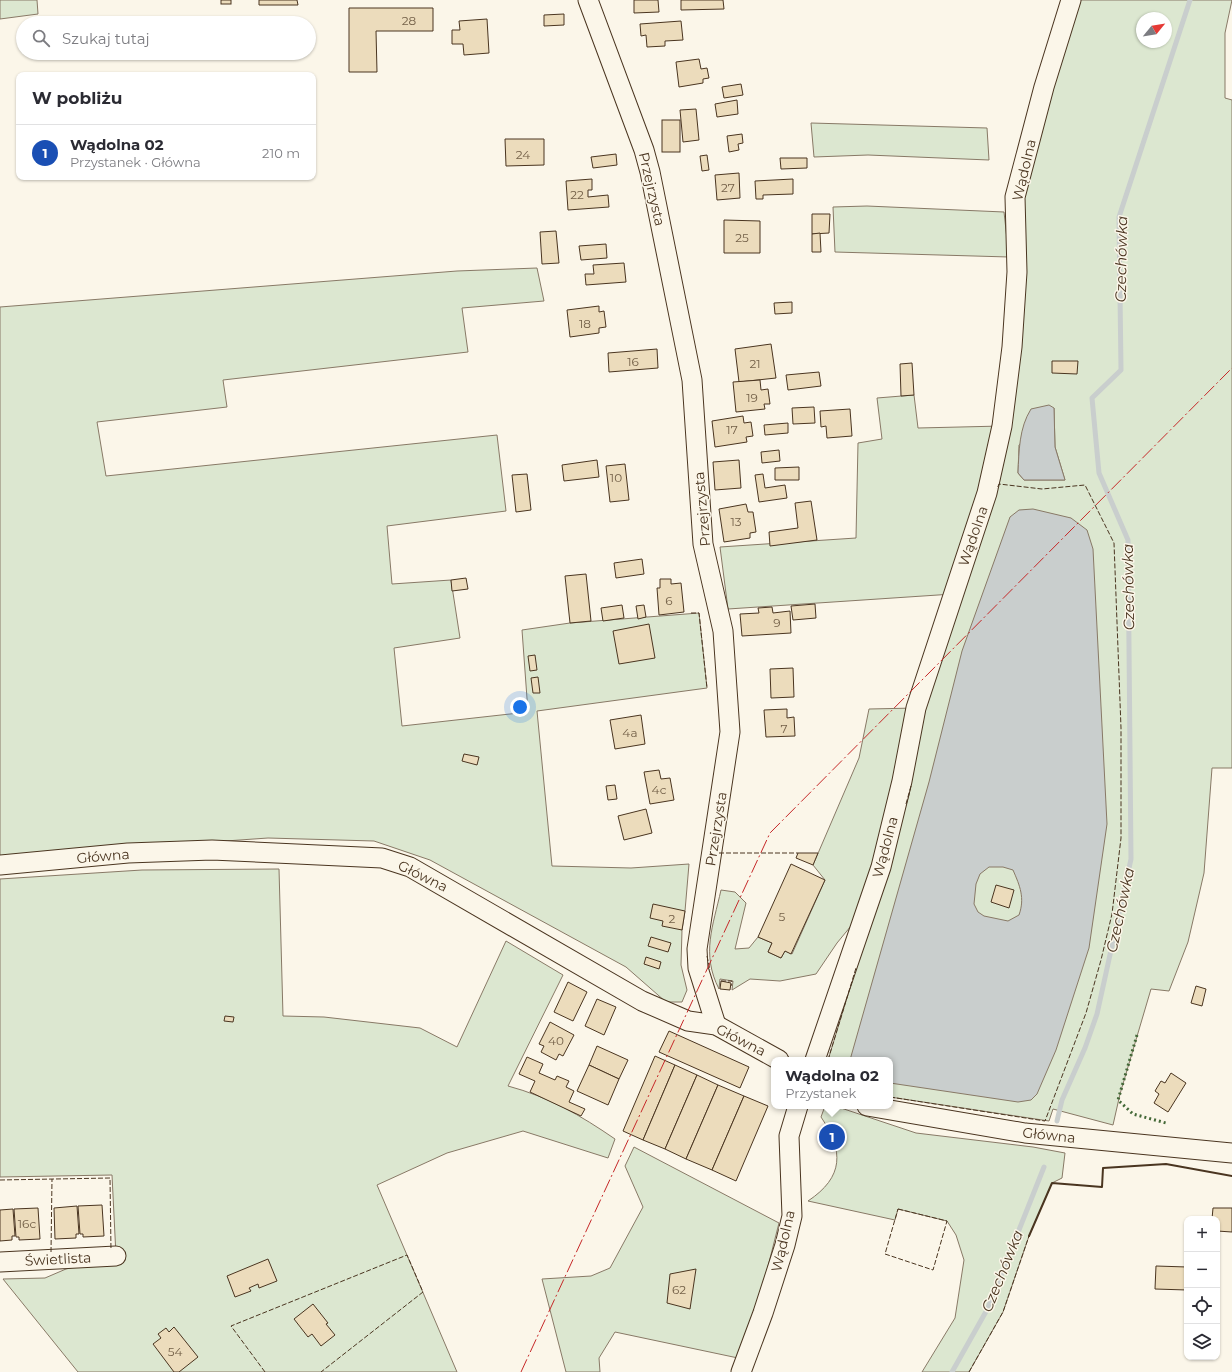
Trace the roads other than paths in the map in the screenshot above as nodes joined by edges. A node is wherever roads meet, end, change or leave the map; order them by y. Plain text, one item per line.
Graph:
1 (588, 0) edge
2 (1071, 0) edge
3 (0, 865) edge
4 (716, 1025) junction
5 (774, 1057) edge
6 (816, 1057) edge
7 (797, 1109) edge
8 (885, 1109) edge
9 (1232, 1153) edge
10 (116, 1256) dead end
11 (0, 1262) edge
12 (741, 1372) edge

1 - 4 street, Przejrzysta
2 - 6 street, Wądolna
3 - 4 street, Główna
4 - 5 street, Główna
7 - 12 street, Wądolna
8 - 9 street, Główna
10 - 11 street, Świetlista

